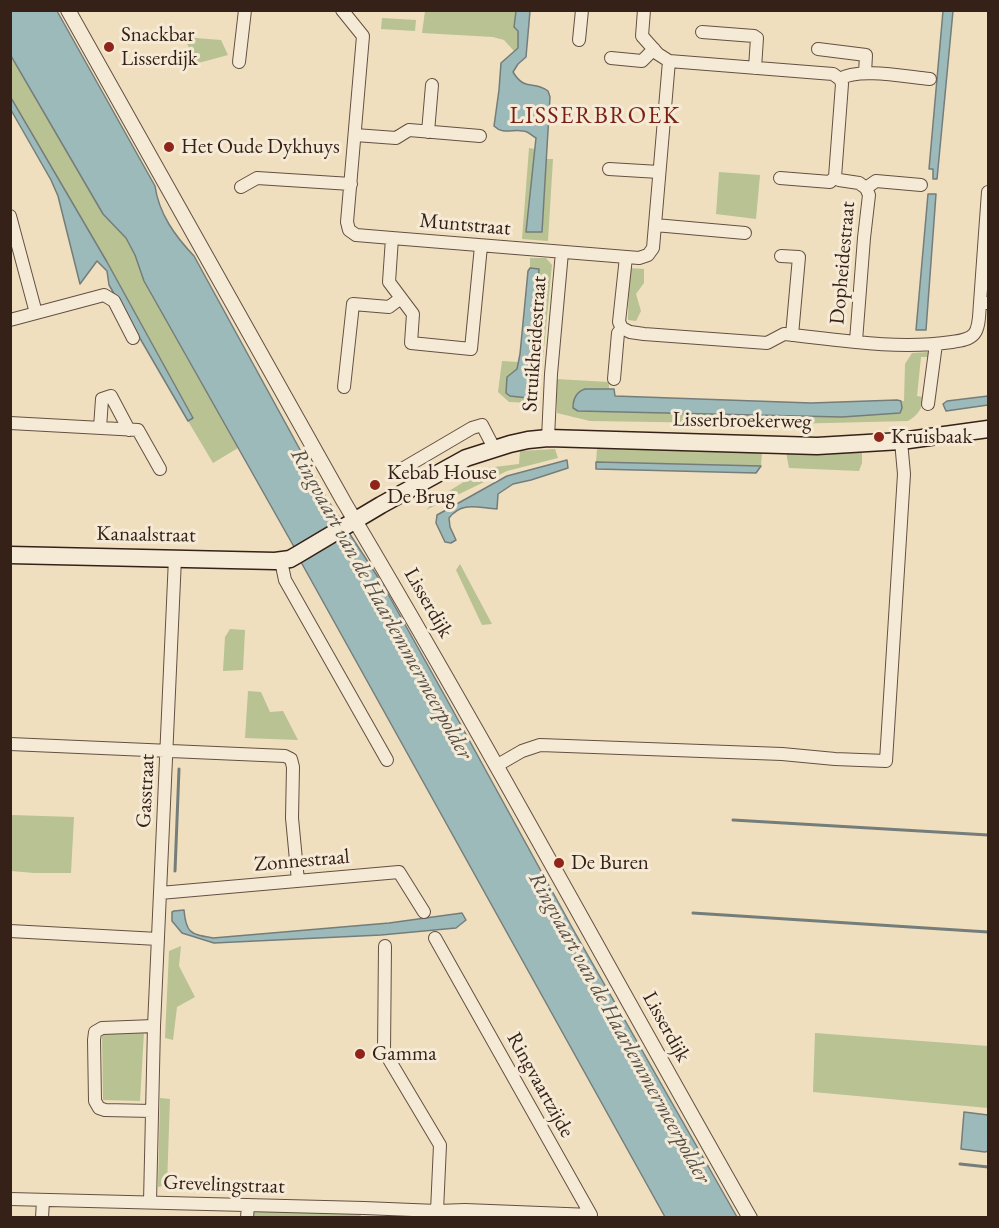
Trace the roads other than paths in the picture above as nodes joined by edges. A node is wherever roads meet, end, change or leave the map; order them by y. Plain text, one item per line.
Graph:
1 (68, 10) edge
2 (245, 10) edge
3 (342, 10) edge
4 (582, 10) edge
5 (644, 10) edge
6 (702, 32) dead end
7 (579, 40) dead end
8 (654, 49) junction
9 (818, 49) dead end
10 (611, 58) dead end
11 (669, 61) junction
12 (239, 62) dead end
13 (755, 68) junction
14 (865, 73) junction
15 (840, 78) junction
16 (930, 79) dead end
17 (432, 85) dead end
18 (428, 132) junction
19 (355, 135) junction
20 (480, 136) dead end
21 (609, 169) dead end
22 (659, 172) junction
23 (835, 177) junction
24 (780, 178) dead end
25 (351, 184) junction
26 (921, 185) dead end
27 (241, 187) dead end
28 (866, 188) junction
29 (988, 192) edge
30 (10, 216) edge
31 (655, 225) junction
32 (745, 232) dead end
33 (392, 238) junction
34 (481, 246) junction
35 (562, 252) junction
36 (781, 255) dead end
37 (626, 257) junction
38 (401, 298) junction
39 (984, 303) edge
40 (36, 313) junction
41 (10, 320) edge
42 (622, 328) junction
43 (792, 335) junction
44 (133, 338) dead end
45 (856, 341) junction
46 (936, 344) junction
47 (614, 379) dead end
48 (344, 387) dead end
49 (928, 404) dead end
50 (10, 423) edge
51 (100, 428) junction
52 (988, 429) edge
53 (129, 430) junction
54 (548, 438) junction
55 (901, 441) junction
56 (494, 448) junction
57 (160, 469) dead end
58 (397, 472) dead end
59 (351, 524) junction
60 (10, 555) edge
61 (175, 558) junction
62 (289, 558) junction
63 (10, 744) edge
64 (167, 752) junction
65 (387, 760) dead end
66 (496, 766) junction
67 (298, 881) junction
68 (160, 893) junction
69 (424, 912) dead end
70 (10, 931) edge
71 (435, 938) dead end
72 (158, 939) junction
73 (386, 946) dead end
74 (154, 1026) junction
75 (152, 1111) junction
76 (10, 1199) edge
77 (43, 1200) junction
78 (150, 1202) junction
79 (437, 1211) junction
80 (248, 1212) edge
81 (364, 1213) edge
82 (549, 1213) joint
83 (42, 1218) edge
84 (750, 1218) edge

1 - 59 street, Lisserdijk
2 - 12 street
3 - 19 street, Muntstraat
4 - 7 street
5 - 8 street
6 - 13 street
8 - 10 street
8 - 11 street
9 - 14 street
11 - 13 street
11 - 22 street, Muntstraat
13 - 15 street
14 - 15 street
14 - 16 street
15 - 23 street, Dopheidestraat
17 - 18 street
18 - 19 street
18 - 20 street
19 - 25 street, Muntstraat
21 - 22 street
22 - 31 street, Muntstraat
23 - 24 street, Dopheidestraat
23 - 28 street, Dopheidestraat
25 - 27 street
25 - 33 street, Muntstraat
26 - 28 street, Dopheidestraat
28 - 45 street, Dopheidestraat
29 - 39 street
30 - 40 street
31 - 32 street
31 - 37 street, Muntstraat
33 - 34 street, Muntstraat
33 - 38 street
34 - 35 street, Muntstraat
34 - 38 street
35 - 37 street, Muntstraat
35 - 54 street, Struikheidestraat
36 - 43 street
37 - 42 street
38 - 48 street
39 - 46 street, Dopheidestraat
40 - 41 street
40 - 44 street
42 - 43 street, Dopheidestraat
42 - 47 street
43 - 45 street, Dopheidestraat
45 - 46 street, Dopheidestraat
46 - 49 street
50 - 51 street
51 - 53 street
51 - 53 street
52 - 55 main road, Lisserbroekerweg
53 - 57 street
54 - 55 main road, Lisserbroekerweg
54 - 56 main road, Lisserbroekerweg
55 - 66 street
56 - 58 street
56 - 59 main road, Lisserbroekerweg
59 - 62 main road, Lisserbroekerweg
59 - 66 street, Lisserdijk
60 - 61 main road, Kanaalstraat
61 - 62 main road, Kanaalstraat
61 - 64 street, Gasstraat
62 - 65 street
63 - 64 street
64 - 67 street
64 - 68 street, Gasstraat
66 - 84 street, Lisserdijk
67 - 68 street, Zonnestraal
67 - 69 street, Zonnestraal
68 - 72 street, Gasstraat
70 - 72 street
71 - 82 street, Ringvaartzijde
72 - 74 street, Gasstraat
73 - 79 street
74 - 75 street, Gasstraat
74 - 75 street
75 - 78 street, Gasstraat
76 - 77 street, Grevelingstraat
77 - 78 street, Grevelingstraat
77 - 83 street
78 - 80 street, Grevelingstraat
79 - 81 street, Grevelingstraat
79 - 82 street, Grevelingstraat
80 - 81 street, Grevelingstraat

